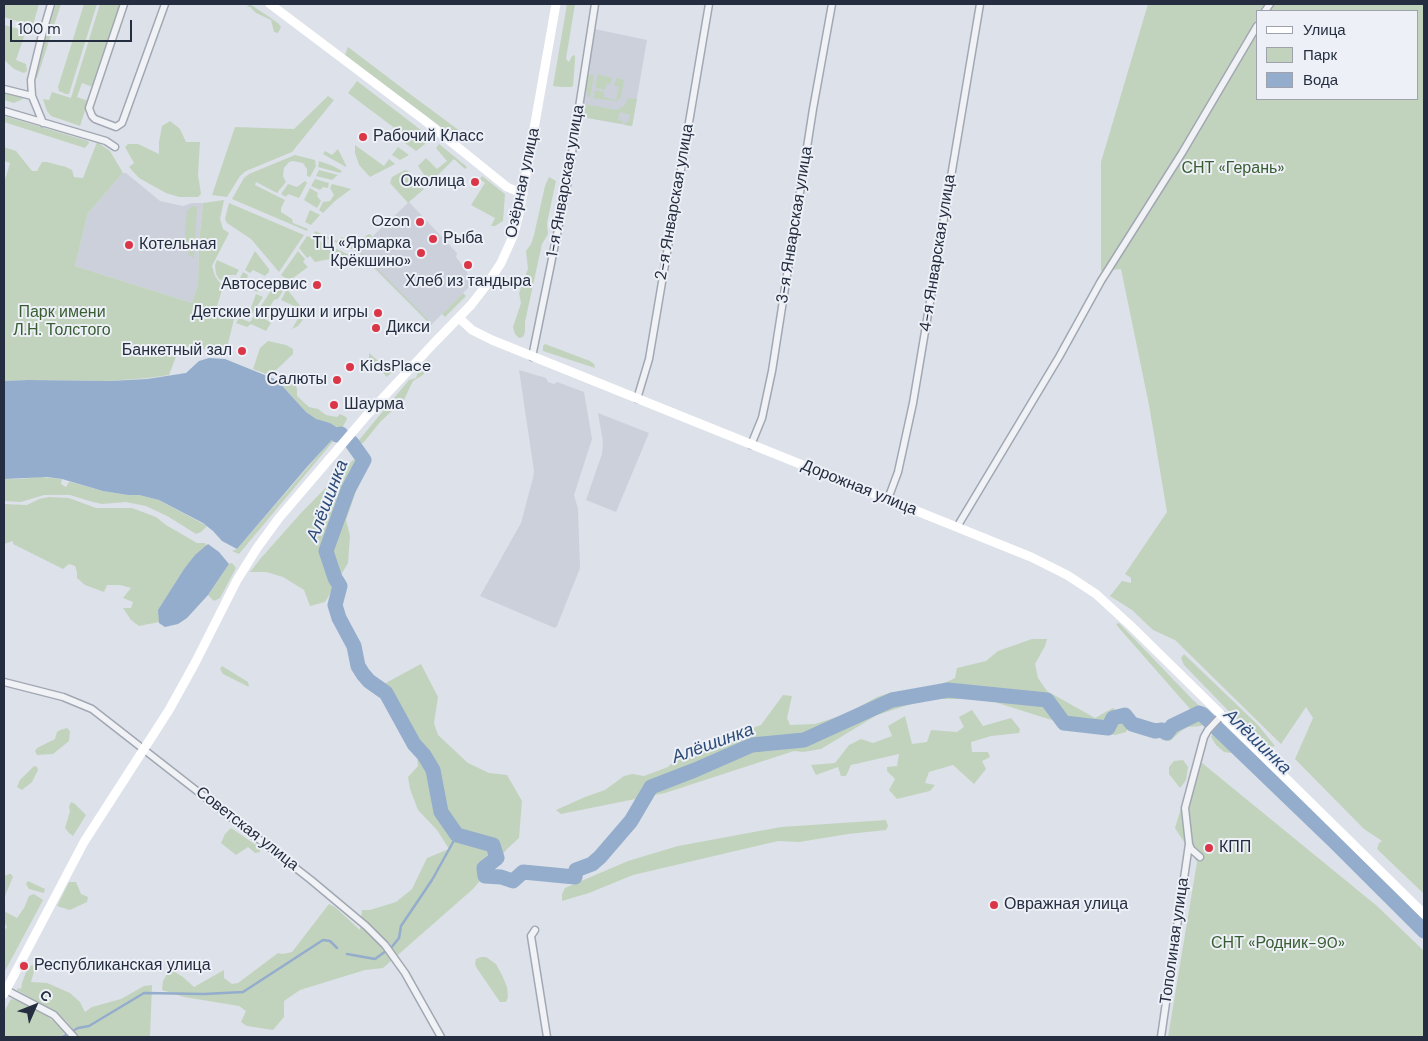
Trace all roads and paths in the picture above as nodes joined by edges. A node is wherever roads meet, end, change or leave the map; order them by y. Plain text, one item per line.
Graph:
1 (52, 4) edge
2 (124, 4) edge
3 (165, 4) edge
4 (270, 4) edge
5 (556, 4) edge
6 (595, 4) edge
7 (709, 4) edge
8 (832, 4) edge
9 (980, 4) edge
10 (1256, 28) edge
11 (4, 89) edge
12 (32, 96) junction
13 (4, 111) edge
14 (43, 123) junction
15 (115, 147) dead end
16 (523, 194) junction
17 (459, 318) junction
18 (532, 357) junction
19 (637, 399) junction
20 (751, 445) junction
21 (888, 499) junction
22 (957, 527) junction
23 (4, 682) edge
24 (1222, 715) junction
25 (144, 750) junction
26 (1189, 844) junction
27 (1200, 857) dead end
28 (1424, 914) edge
29 (535, 930) dead end
30 (6, 987) edge
31 (74, 1037) edge
32 (441, 1037) edge
33 (547, 1037) edge
34 (1161, 1037) edge

1 - 12 street
2 - 3 street
4 - 16 street
5 - 16 street, Озёрная улица
6 - 18 street, 1-я Январская улица
7 - 19 street, 2-я Январская улица
8 - 20 street, 3-я Январская улица
9 - 21 street, 4-я Январская улица
10 - 22 street
11 - 12 street
12 - 14 street
13 - 14 street
14 - 15 street
16 - 17 street, Озёрная улица
17 - 18 street, Дорожная улица
17 - 25 street, Озёрная улица
18 - 19 street, Дорожная улица
19 - 20 street, Дорожная улица
20 - 21 street, Дорожная улица
21 - 22 street, Дорожная улица
22 - 24 street, Дорожная улица
23 - 25 street, Советская улица
24 - 26 street
24 - 28 street, Дорожная улица
25 - 30 street, Озёрная улица
25 - 32 street, Советская улица
26 - 27 street
26 - 34 street, Тополиная улица
29 - 33 street
30 - 31 street

